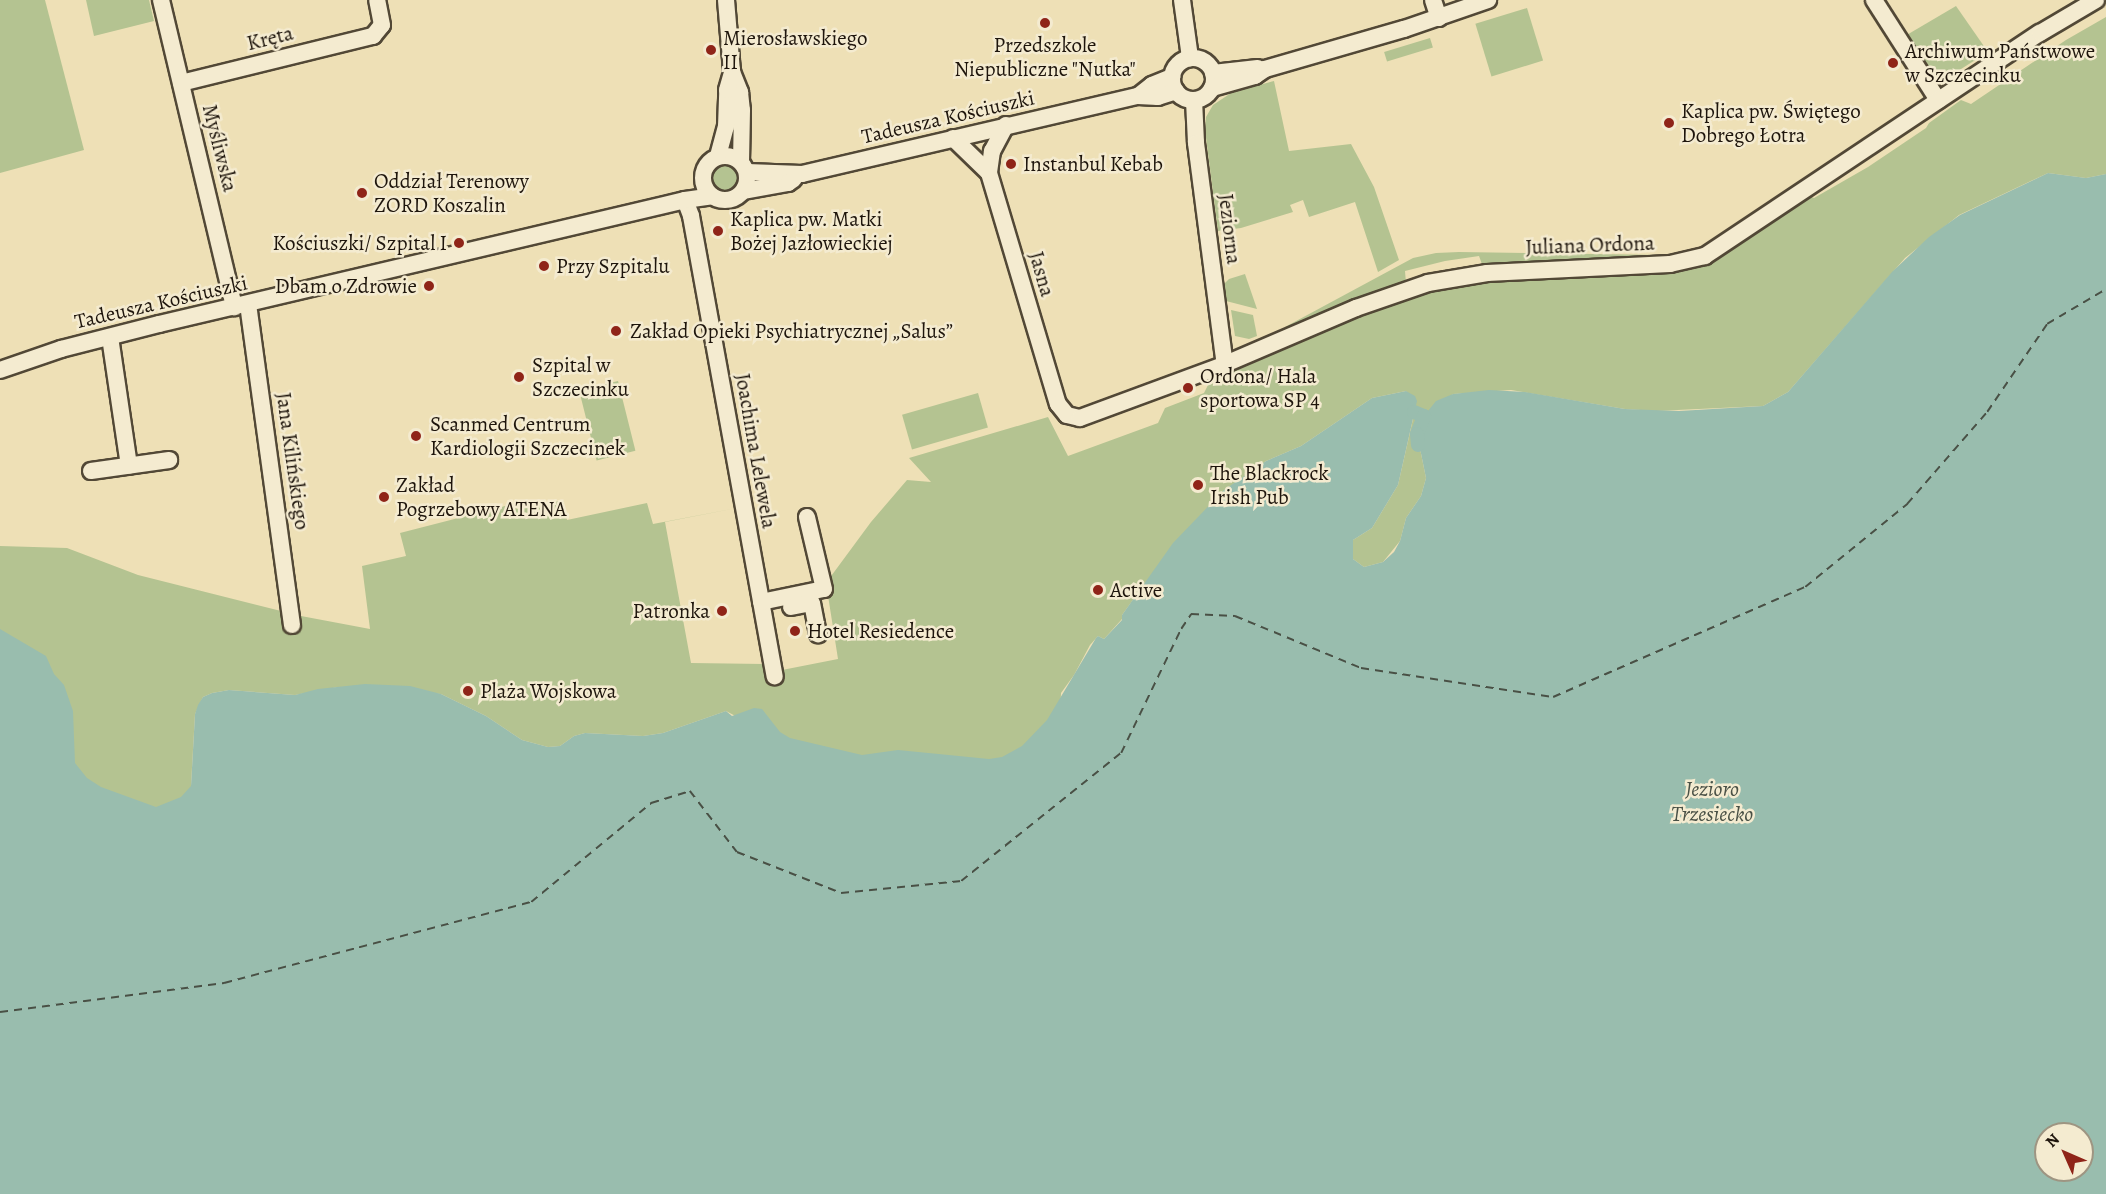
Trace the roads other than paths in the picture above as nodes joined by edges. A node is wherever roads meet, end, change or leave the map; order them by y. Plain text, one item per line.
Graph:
1 (161, 0) edge
2 (377, 0) edge
3 (726, 0) edge
4 (1182, 0) edge
5 (1433, 0) edge
6 (1874, 0) edge
7 (2096, 0) edge
8 (1484, 2) edge
9 (1439, 18) junction
10 (1190, 58) junction
11 (732, 72) junction
12 (1212, 80) junction
13 (181, 83) junction
14 (1174, 84) junction
15 (1194, 100) junction
16 (1938, 100) junction
17 (1006, 126) junction
18 (953, 138) junction
19 (718, 156) junction
20 (744, 166) junction
21 (989, 173) junction
22 (802, 174) junction
23 (708, 189) junction
24 (744, 191) junction
25 (685, 200) junction
26 (241, 306) junction
27 (110, 337) junction
28 (1225, 365) junction
29 (0, 370) edge
30 (1052, 387) joint
31 (169, 460) dead end
32 (129, 466) junction
33 (91, 471) dead end
34 (807, 517) dead end
35 (762, 607) junction
36 (292, 625) dead end
37 (818, 634) dead end
38 (775, 676) dead end

1 - 13 street, Myśliwska
2 - 13 street, Kręta
3 - 11 street
4 - 10 street
5 - 9 street
6 - 16 street
7 - 16 street, Juliana Ordona
8 - 9 street
9 - 12 street
10 - 12 street
10 - 14 street
11 - 19 street
11 - 20 street
12 - 15 street
13 - 26 street, Myśliwska
14 - 15 street
14 - 17 street, Tadeusza Kościuszki
15 - 28 street, Jeziorna
16 - 28 street, Juliana Ordona
17 - 18 street, Tadeusza Kościuszki
17 - 21 street, Jasna
18 - 21 street, Jasna
18 - 22 street, Tadeusza Kościuszki
19 - 20 street
19 - 23 street
20 - 22 street, Tadeusza Kościuszki
20 - 24 street
21 - 30 street, Jasna
22 - 24 street, Tadeusza Kościuszki
23 - 24 street
23 - 25 street
25 - 26 street, Tadeusza Kościuszki
25 - 35 street, Joachima Lelewela
26 - 27 street, Tadeusza Kościuszki
26 - 36 street, Jana Kilińskiego
27 - 29 street, Tadeusza Kościuszki
27 - 32 street
28 - 30 street, Juliana Ordona
31 - 32 street
32 - 33 street
34 - 35 street
35 - 37 street
35 - 38 street, Joachima Lelewela

